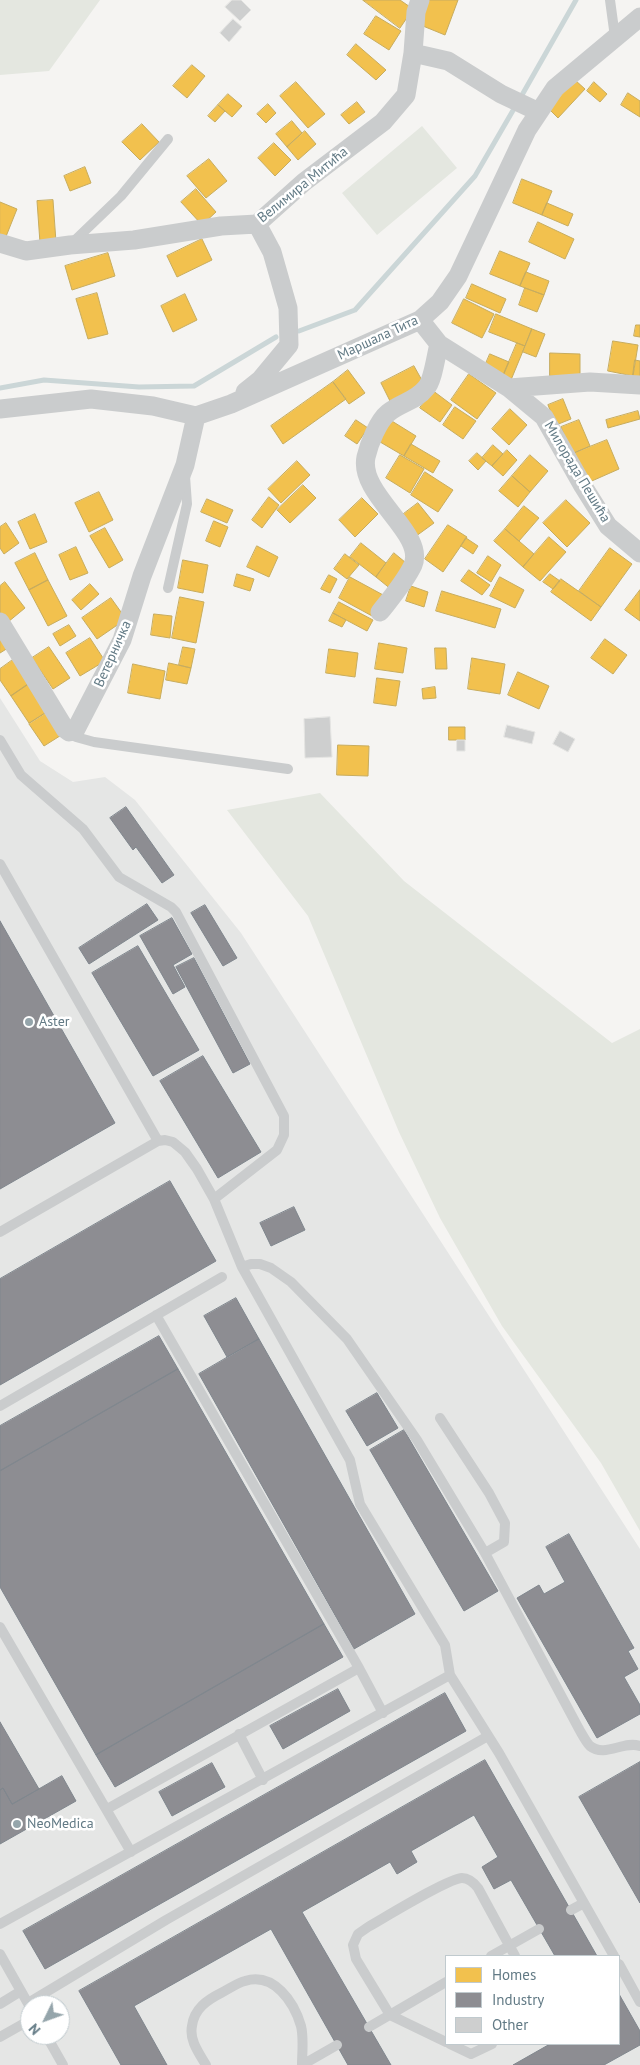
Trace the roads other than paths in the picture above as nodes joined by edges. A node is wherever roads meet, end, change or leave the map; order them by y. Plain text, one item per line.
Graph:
1 (420, 0) edge
2 (610, 0) edge
3 (640, 17) edge
4 (615, 37) junction
5 (413, 53) junction
6 (539, 112) junction
7 (168, 139) dead end
8 (257, 224) junction
9 (0, 243) edge
10 (70, 245) junction
11 (420, 320) junction
12 (439, 344) junction
13 (640, 385) edge
14 (508, 388) junction
15 (230, 404) junction
16 (0, 409) edge
17 (196, 416) junction
18 (184, 465) junction
19 (640, 553) edge
20 (168, 588) dead end
21 (380, 612) dead end
22 (0, 622) edge
23 (72, 733) junction
24 (0, 740) edge
25 (288, 769) dead end
26 (0, 864) edge
27 (158, 1141) junction
28 (214, 1200) junction
29 (0, 1232) edge
30 (242, 1267) junction
31 (222, 1277) dead end
32 (156, 1315) junction
33 (0, 1406) edge
34 (440, 1418) dead end
35 (485, 1553) junction
36 (0, 1628) edge
37 (358, 1668) junction
38 (450, 1675) junction
39 (384, 1713) junction
40 (239, 1734) junction
41 (488, 1736) junction
42 (640, 1746) edge
43 (263, 1780) junction
44 (107, 1809) junction
45 (131, 1852) junction
46 (584, 1903) junction
47 (571, 1910) dead end
48 (0, 1924) edge
49 (539, 1929) dead end
50 (510, 1946) junction
51 (0, 1954) edge
52 (493, 1955) edge
53 (515, 1955) edge
54 (613, 1955) edge
55 (620, 1966) edge
56 (445, 1983) edge
57 (20, 1991) junction
58 (23, 1995) edge
59 (45, 1995) edge
60 (640, 2002) edge
61 (0, 2004) edge
62 (390, 2015) junction
63 (20, 2026) edge
64 (369, 2027) dead end
65 (0, 2037) edge
66 (445, 2042) edge
67 (52, 2045) edge
68 (337, 2045) dead end
69 (452, 2045) edge
70 (490, 2045) edge
71 (63, 2065) edge
72 (206, 2065) edge
73 (302, 2065) edge

1 - 5 street, Велимира Митића
2 - 4 lane
3 - 4 street, Маршала Тита
4 - 6 street, Маршала Тита
5 - 6 street
5 - 8 street, Велимира Митића
6 - 11 street, Маршала Тита
7 - 10 lane
8 - 10 street, Велимира Митића
8 - 15 street
9 - 10 street, Велимира Митића
11 - 12 street, Милорада Пешића
11 - 15 street, Маршала Тита
12 - 14 street, Милорада Пешића
12 - 21 street
13 - 14 street
14 - 19 street, Милорада Пешића
15 - 17 street, Маршала Тита
16 - 17 street
17 - 18 street, Ветерничка
18 - 20 lane
18 - 23 street, Ветерничка
22 - 23 street
23 - 25 lane
24 - 28 lane
26 - 27 lane
27 - 28 lane
27 - 29 lane
28 - 30 lane
30 - 35 lane
30 - 38 lane
31 - 32 lane
32 - 33 lane
32 - 37 lane
34 - 35 lane
35 - 42 lane
36 - 44 lane
37 - 39 lane
37 - 40 lane
38 - 39 lane
38 - 41 lane
39 - 43 lane
40 - 43 lane
40 - 44 lane
41 - 46 lane
41 - 59 lane
43 - 45 lane
44 - 45 lane
45 - 48 lane
46 - 47 lane
46 - 54 lane
49 - 50 lane
50 - 52 lane
50 - 53 lane
50 - 62 lane
51 - 57 lane
55 - 60 lane
56 - 62 lane
57 - 58 lane
57 - 61 lane
62 - 64 lane
62 - 66 lane
63 - 65 lane
67 - 71 lane
68 - 73 lane
69 - 70 lane
72 - 73 lane

